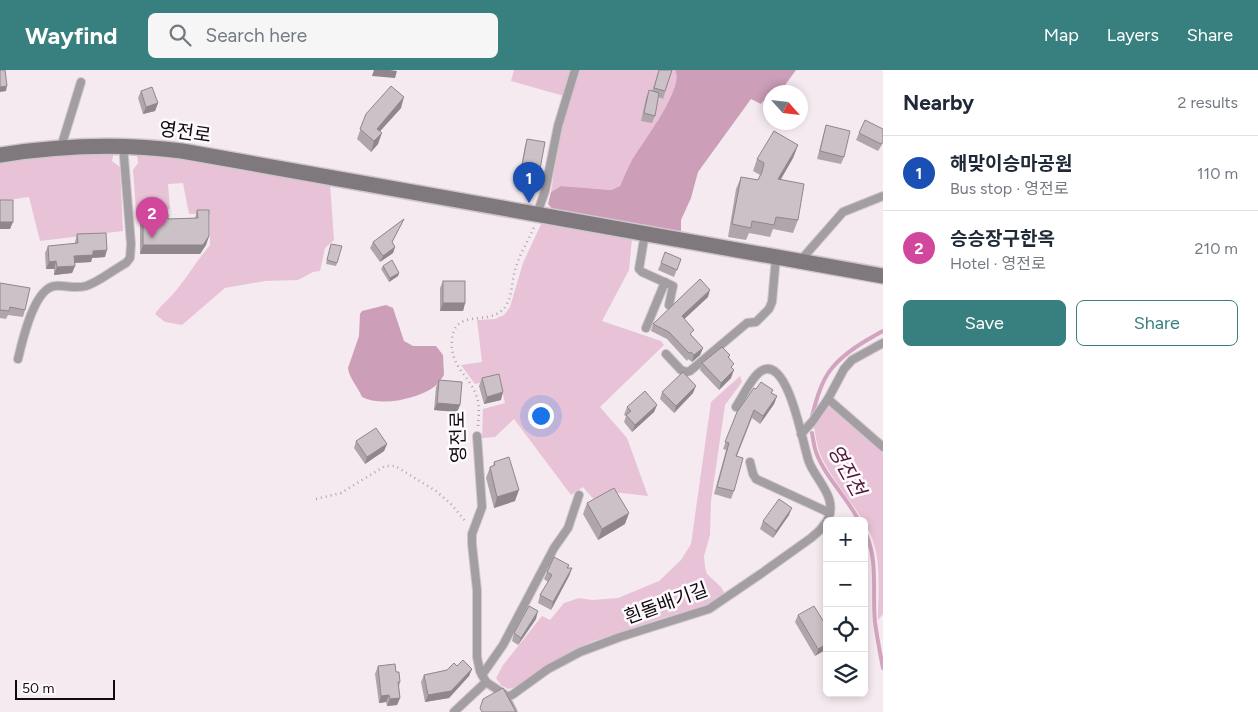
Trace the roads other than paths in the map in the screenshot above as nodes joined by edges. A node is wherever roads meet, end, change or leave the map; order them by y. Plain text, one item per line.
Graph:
1 (575, 70) edge
2 (81, 82) dead end
3 (123, 145) junction
4 (61, 147) junction
5 (0, 155) edge
6 (883, 196) edge
7 (537, 214) junction
8 (645, 233) junction
9 (776, 257) junction
10 (800, 261) junction
11 (883, 276) edge
12 (665, 282) junction
13 (669, 305) dead end
14 (646, 328) dead end
15 (883, 343) edge
16 (666, 354) dead end
17 (18, 359) dead end
18 (828, 398) junction
19 (736, 407) dead end
20 (801, 434) junction
21 (477, 436) road end
22 (883, 447) edge
23 (750, 462) dead end
24 (579, 495) dead end
25 (826, 517) edge
26 (828, 517) edge
27 (823, 526) edge
28 (484, 679) junction
29 (505, 697) junction
30 (454, 712) edge
31 (513, 712) edge

1 - 7 lane
2 - 4 lane
3 - 4 street, 영전로
3 - 7 street, 영전로
3 - 17 lane
4 - 5 street, 영전로
6 - 10 lane
7 - 8 street, 영전로
8 - 9 street, 영전로
8 - 12 lane
9 - 10 street, 영전로
9 - 16 lane
10 - 11 street, 영전로
12 - 13 lane
12 - 14 lane
15 - 18 lane
18 - 20 lane
18 - 22 lane
19 - 20 lane
20 - 26 lane
21 - 28 lane, 영전로
23 - 25 lane
24 - 28 lane
27 - 29 lane, 흰돌배기길
28 - 29 lane
28 - 30 lane
29 - 31 lane

